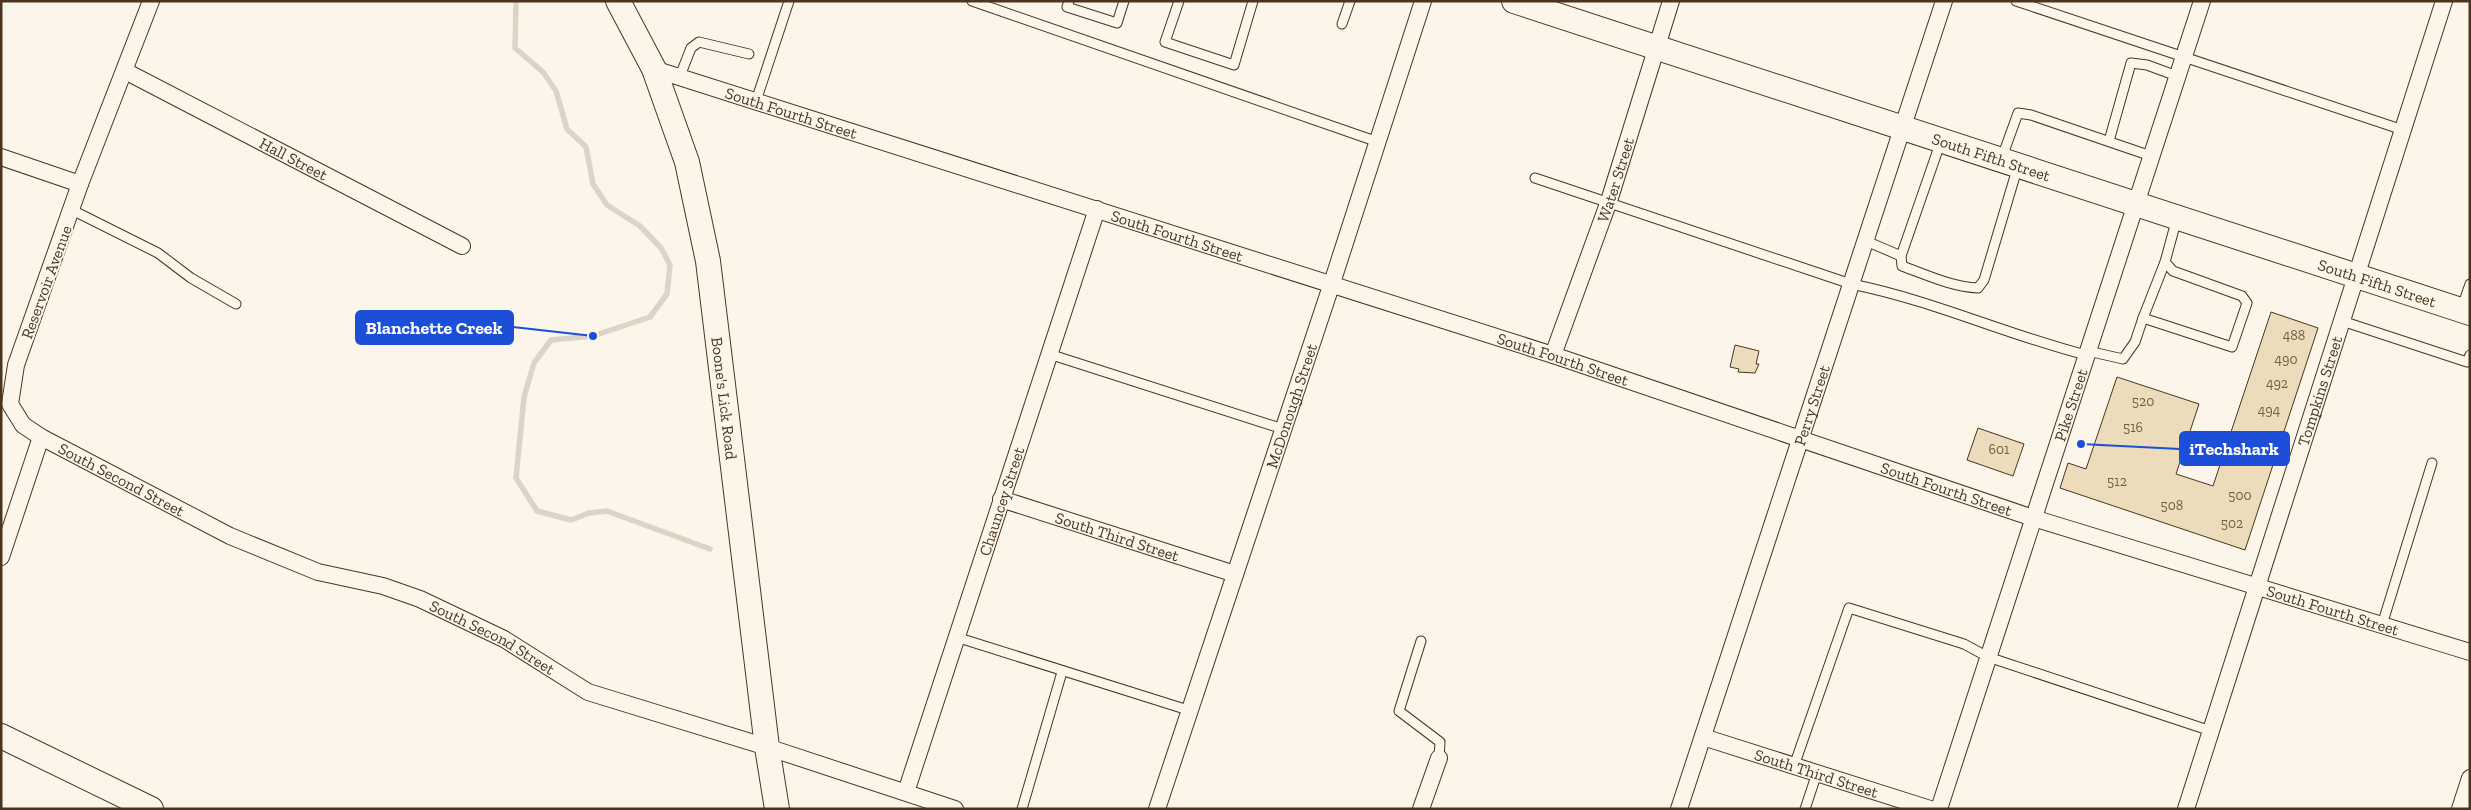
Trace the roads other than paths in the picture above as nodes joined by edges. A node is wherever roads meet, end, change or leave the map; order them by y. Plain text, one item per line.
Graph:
1 (151, 1) edge
2 (789, 1) edge
3 (972, 1) edge
4 (1069, 1) edge
5 (1124, 1) edge
6 (1179, 1) edge
7 (1253, 1) edge
8 (1350, 1) edge
9 (1423, 1) edge
10 (1514, 1) edge
11 (1671, 1) edge
12 (1944, 1) edge
13 (2016, 1) edge
14 (2202, 1) edge
15 (2444, 1) edge
16 (622, 3) edge
17 (1342, 24) dead end
18 (1656, 49) junction
19 (749, 54) dead end
20 (2184, 56) junction
21 (654, 68) junction
22 (125, 71) junction
23 (680, 76) junction
24 (2177, 76) junction
25 (756, 101) junction
26 (1902, 128) junction
27 (2403, 130) junction
28 (1941, 141) junction
29 (1378, 142) junction
30 (2109, 142) junction
31 (2151, 156) junction
32 (1, 157) edge
33 (2010, 163) junction
34 (1535, 178) dead end
35 (80, 184) junction
36 (1609, 201) junction
37 (2135, 204) junction
38 (1097, 209) junction
39 (72, 210) junction
40 (2177, 217) junction
41 (1866, 241) junction
42 (462, 246) dead end
43 (1902, 261) junction
44 (2165, 262) junction
45 (2356, 276) junction
46 (1332, 283) junction
47 (1852, 284) junction
48 (2470, 284) edge
49 (236, 304) dead end
50 (2466, 312) edge
51 (2143, 318) junction
52 (2342, 321) junction
53 (2087, 353) junction
54 (1049, 354) junction
55 (1553, 355) junction
56 (2469, 359) edge
57 (1283, 429) junction
58 (41, 437) junction
59 (1800, 439) junction
60 (2432, 462) dead end
61 (1001, 498) junction
62 (2033, 518) junction
63 (1, 557) edge
64 (1235, 574) junction
65 (2257, 586) junction
66 (2382, 625) junction
67 (956, 637) junction
68 (1421, 641) dead end
69 (2470, 652) edge
70 (1988, 657) junction
71 (1062, 672) junction
72 (1188, 710) junction
73 (2211, 731) junction
74 (1, 736) edge
75 (1703, 737) junction
76 (767, 747) junction
77 (1439, 758) joint
78 (1794, 766) junction
79 (1817, 773) junction
80 (2470, 778) edge
81 (906, 792) junction
82 (151, 809) edge
83 (777, 809) edge
84 (955, 809) edge
85 (1022, 809) edge
86 (1157, 809) edge
87 (1421, 809) edge
88 (1679, 809) edge
89 (1805, 809) edge
90 (1930, 809) edge
91 (1939, 809) edge
92 (2186, 809) edge
93 (2460, 809) edge

1 - 22 street, Reservoir Avenue
2 - 25 lane
3 - 29 lane
4 - 5 lane
6 - 7 lane
8 - 17 lane
9 - 29 street, McDonough Street
10 - 18 main road, South Fifth Street
11 - 18 street, Water Street
12 - 26 street, Perry Street
13 - 20 lane
14 - 20 street, Pike Street
15 - 27 street, Tompkins Street
16 - 21 main road, Boone's Lick Road
18 - 26 main road, South Fifth Street
18 - 36 street, Water Street
19 - 23 lane
20 - 24 street, Pike Street
20 - 27 lane
21 - 23 street, South Fourth Street
21 - 76 main road, Boone's Lick Road
22 - 35 street, Reservoir Avenue
22 - 42 street, Hall Street
23 - 25 street, South Fourth Street
24 - 30 lane
24 - 31 street, Pike Street
25 - 38 street, South Fourth Street
26 - 28 main road, South Fifth Street
26 - 41 street, Perry Street
27 - 45 street, Tompkins Street
28 - 33 main road, South Fifth Street
28 - 43 lane
29 - 46 street, McDonough Street
30 - 31 lane
30 - 33 lane
31 - 37 street, Pike Street
32 - 35 street
33 - 37 main road, South Fifth Street
33 - 43 lane
34 - 36 lane
35 - 39 street, Reservoir Avenue
36 - 47 lane
36 - 55 street, Water Street
37 - 40 main road, South Fifth Street
37 - 53 street, Pike Street
38 - 46 street, South Fourth Street
38 - 54 street, Chauncey Street
39 - 49 lane
39 - 58 street, Reservoir Avenue
40 - 44 lane
40 - 45 main road, South Fifth Street
41 - 43 lane
41 - 47 street, Perry Street
44 - 51 lane
44 - 51 lane
45 - 50 main road, South Fifth Street
45 - 52 street, Tompkins Street
46 - 55 street, South Fourth Street
46 - 57 street, McDonough Street
47 - 53 lane
47 - 59 street, Perry Street
48 - 50 lane
51 - 53 lane
52 - 56 lane
52 - 65 street, Tompkins Street
53 - 62 street, Pike Street
54 - 57 lane
54 - 61 street, Chauncey Street
55 - 59 street, South Fourth Street
57 - 64 street, McDonough Street
58 - 63 street
58 - 76 street, South Second Street
59 - 62 street, South Fourth Street
59 - 75 street, Perry Street
60 - 66 lane
61 - 64 street, South Third Street
61 - 67 street, Chauncey Street
62 - 65 street, South Fourth Street
62 - 70 street, Pike Street
64 - 72 street, McDonough Street
65 - 66 street, South Fourth Street
65 - 73 street, Tompkins Street
66 - 69 street, South Fourth Street
67 - 71 lane
67 - 81 street, Chauncey Street
68 - 77 lane
70 - 73 lane
70 - 78 lane
70 - 91 street, Pike Street
71 - 72 lane
71 - 85 lane
72 - 86 street, McDonough Street
73 - 92 street, Tompkins Street
74 - 82 main road
75 - 78 street, South Third Street
75 - 88 street, Perry Street
76 - 81 street, South Second Street
76 - 83 main road, Boone's Lick Road
77 - 87 street
78 - 79 street, South Third Street
79 - 89 lane
79 - 90 street, South Third Street
80 - 93 street
81 - 84 street, South Second Street

